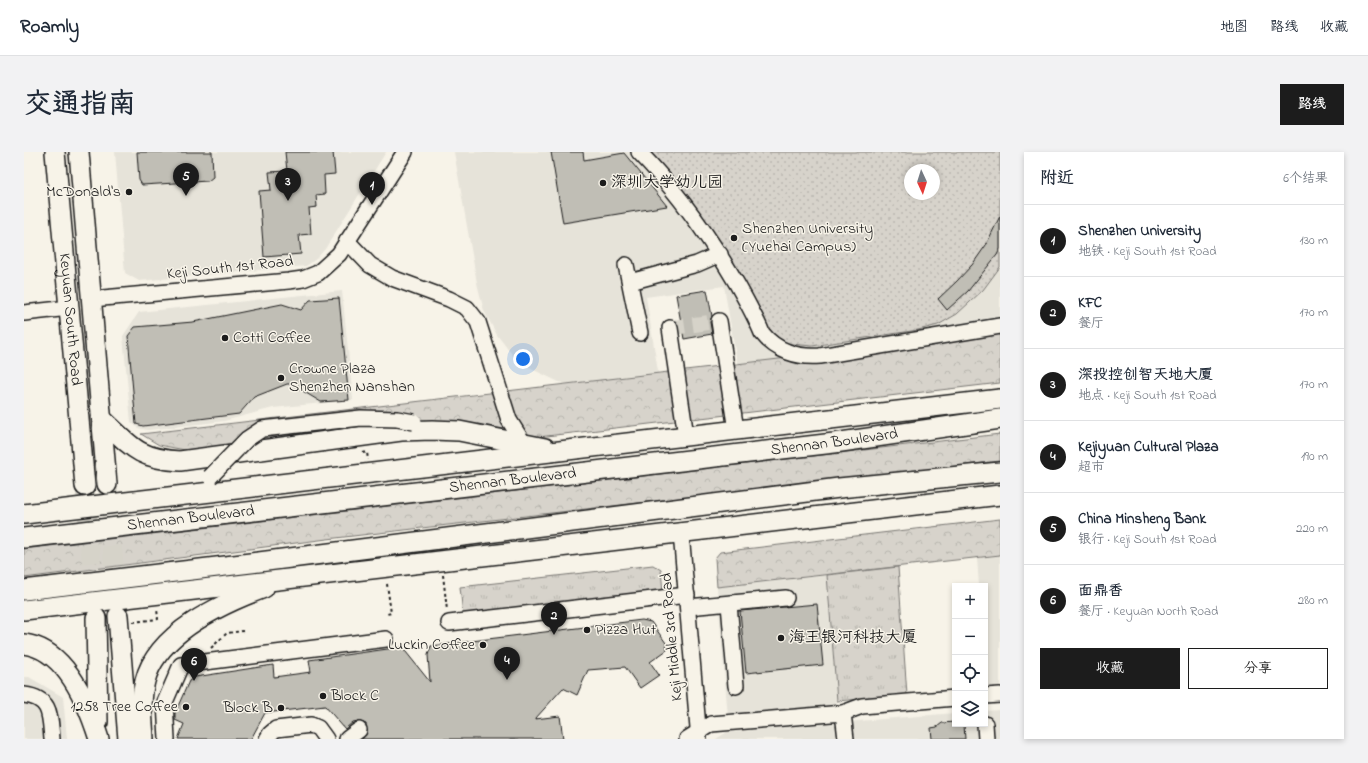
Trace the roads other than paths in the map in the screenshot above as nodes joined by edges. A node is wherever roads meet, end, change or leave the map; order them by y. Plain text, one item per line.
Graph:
1 (55, 152) edge
2 (79, 152) edge
3 (405, 152) edge
4 (639, 152) edge
5 (347, 241) junction
6 (720, 254) junction
7 (626, 265) dead end
8 (630, 282) junction
9 (92, 299) junction
10 (69, 308) junction
11 (24, 313) edge
12 (719, 321) dead end
13 (1000, 326) edge
14 (670, 328) dead end
15 (640, 333) dead end
16 (1000, 399) edge
17 (102, 419) junction
18 (1000, 419) edge
19 (966, 424) junction
20 (758, 428) junction
21 (736, 430) junction
22 (469, 432) junction
23 (686, 436) junction
24 (524, 444) junction
25 (560, 451) junction
26 (433, 466) junction
27 (1000, 472) edge
28 (973, 475) junction
29 (107, 484) tunnel mouth
30 (84, 486) tunnel mouth
31 (1000, 495) edge
32 (181, 496) junction
33 (343, 502) junction
34 (24, 514) edge
35 (732, 526) junction
36 (681, 533) junction
37 (24, 538) edge
38 (410, 543) junction
39 (569, 546) junction
40 (299, 577) junction
41 (24, 590) edge
42 (786, 598) dead end
43 (687, 601) junction
44 (729, 604) junction
45 (24, 610) edge
46 (96, 618) tunnel mouth
47 (124, 619) road end
48 (449, 623) road end
49 (386, 639) dead end
50 (24, 644) edge
51 (736, 686) dead end
52 (24, 695) edge
53 (1000, 695) edge
54 (988, 696) edge
55 (952, 698) edge
56 (843, 713) junction
57 (985, 727) edge
58 (358, 730) dead end
59 (695, 736) edge
60 (52, 739) edge
61 (99, 739) edge
62 (128, 739) edge
63 (144, 739) edge
64 (167, 739) edge
65 (268, 739) edge
66 (326, 739) edge
67 (347, 739) edge
68 (846, 739) edge
69 (986, 739) edge

1 - 10 main road, Keyuan South Road
2 - 9 main road, Keyuan South Road
3 - 5 street, Keji South 1st Road
4 - 6 street
5 - 9 street, Keji South 1st Road
5 - 24 street
6 - 8 street
6 - 13 street
7 - 8 street
8 - 15 street
9 - 17 main road, Keyuan South Road
10 - 11 street
10 - 30 main road, Keyuan South Road
12 - 21 street
14 - 23 street
16 - 20 main road
17 - 22 main road
17 - 29 main road, Keyuan South Road
18 - 19 main road, Shennan Boulevard
19 - 20 main road
19 - 33 main road, Shennan Boulevard
20 - 21 main road
21 - 23 main road
22 - 24 main road
22 - 32 street, bridge
23 - 25 main road
24 - 25 main road
25 - 26 main road
26 - 32 main road
26 - 33 main road
27 - 28 main road
28 - 35 main road
28 - 38 main road
31 - 35 main road
32 - 34 main road
33 - 37 main road, Shennan Boulevard
35 - 36 main road
36 - 39 main road
36 - 43 street, Keji Middle 3rd Road
38 - 39 main road
38 - 41 main road
39 - 40 main road
40 - 45 main road
40 - 63 main road
42 - 44 street
43 - 44 street
43 - 48 street
43 - 59 street, Keji Middle 3rd Road
44 - 51 street
46 - 61 main road
47 - 62 main road
49 - 64 street
50 - 61 main road
52 - 60 street
53 - 54 street
55 - 56 street
56 - 59 street
56 - 68 street
57 - 69 street
58 - 67 street
65 - 66 street

